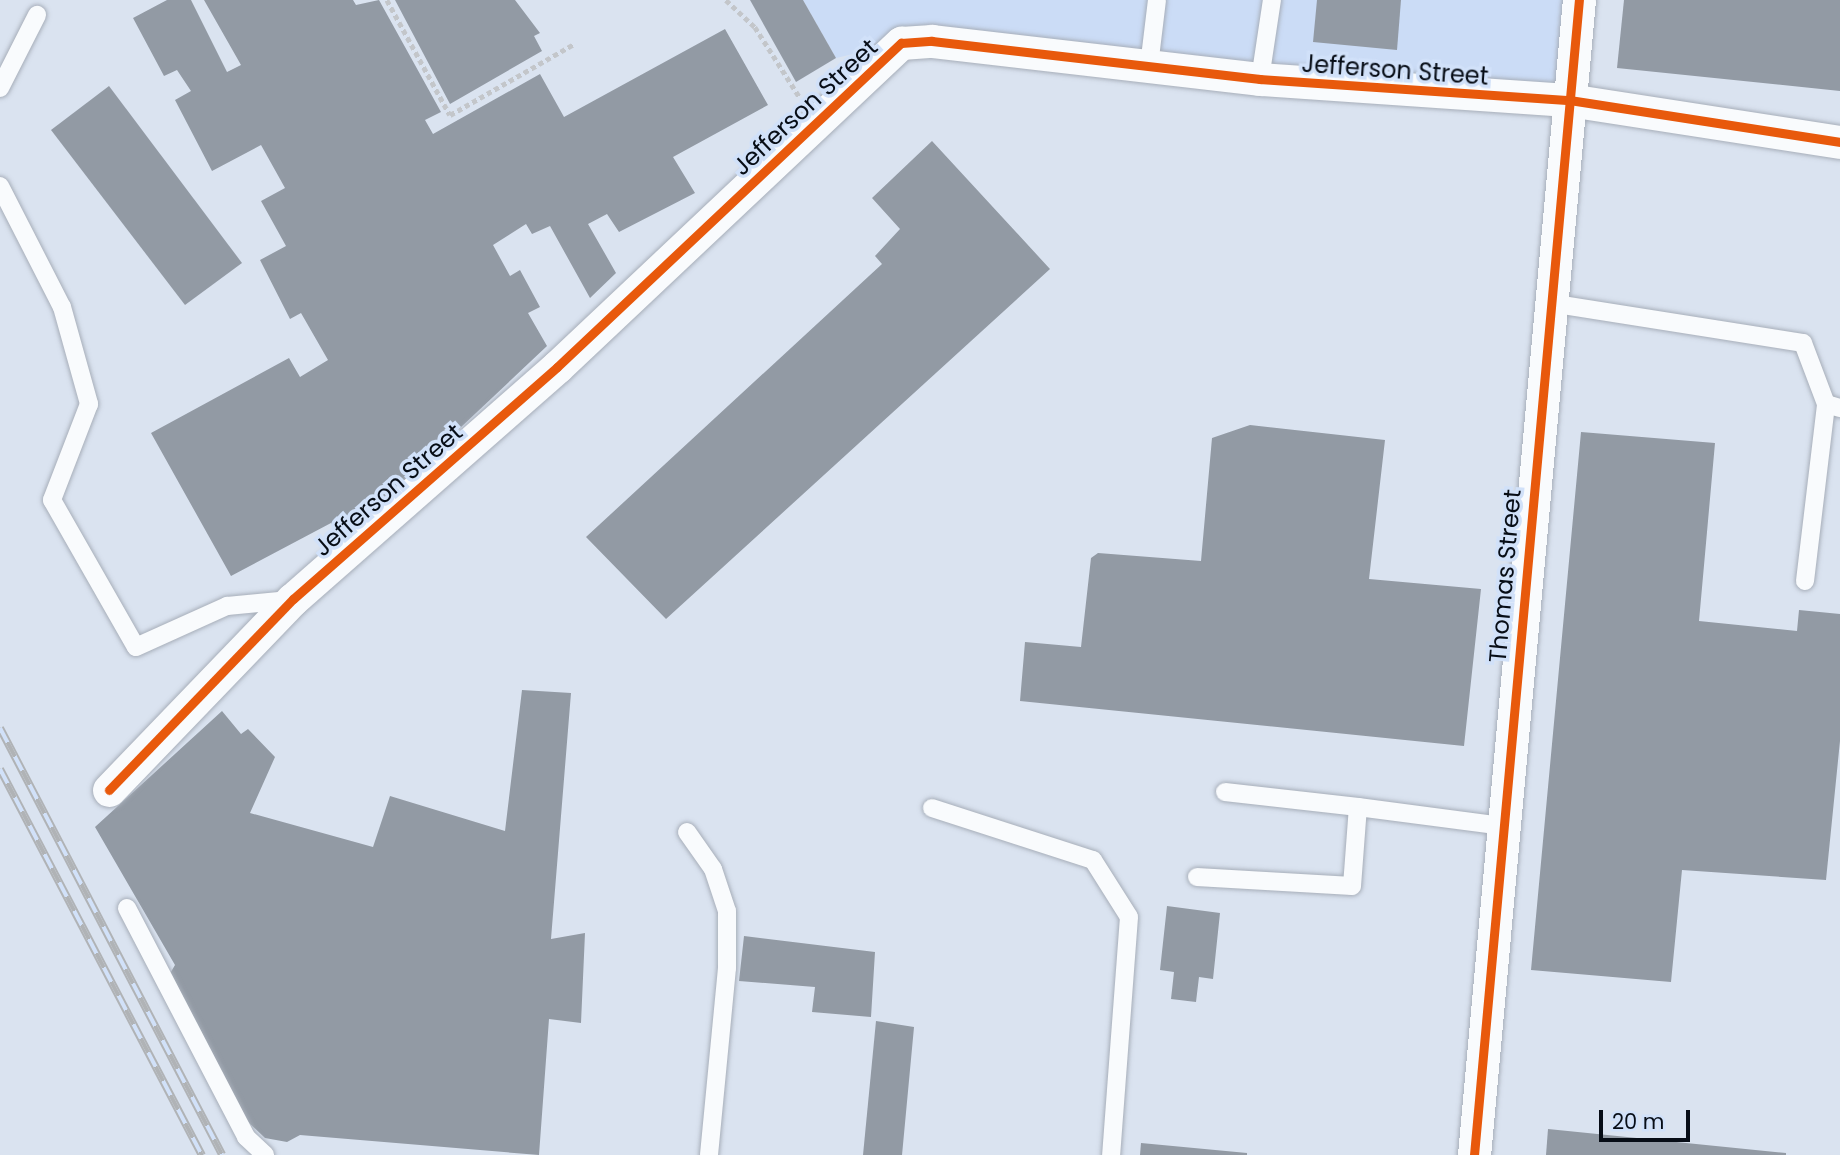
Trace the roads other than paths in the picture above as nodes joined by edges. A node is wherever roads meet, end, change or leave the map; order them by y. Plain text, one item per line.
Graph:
1 (1157, 0) edge
2 (1272, 0) edge
3 (1579, 0) edge
4 (37, 15) dead end
5 (1149, 66) junction
6 (1260, 79) junction
7 (0, 88) edge
8 (1569, 100) junction
9 (1840, 142) edge
10 (0, 186) edge
11 (1550, 303) junction
12 (1833, 406) edge
13 (1805, 581) dead end
14 (293, 599) junction
15 (109, 790) dead end
16 (1225, 792) dead end
17 (1358, 807) junction
18 (932, 808) dead end
19 (1502, 826) junction
20 (687, 832) dead end
21 (1197, 877) dead end
22 (127, 908) dead end
23 (265, 1155) edge
24 (709, 1155) edge
25 (1111, 1155) edge
26 (1474, 1155) edge

1 - 5 lane
2 - 6 lane
3 - 8 street, Thomas Street
4 - 7 lane
5 - 6 street, Jefferson Street
5 - 14 street, Jefferson Street
6 - 8 street, Jefferson Street
8 - 9 street, Jefferson Street
8 - 11 street, Thomas Street
10 - 14 lane
11 - 12 lane
11 - 19 street, Thomas Street
12 - 13 lane
14 - 15 street, Jefferson Street
16 - 17 lane
17 - 19 lane
17 - 21 lane
18 - 25 lane
19 - 26 street, Thomas Street
20 - 24 lane
22 - 23 lane

